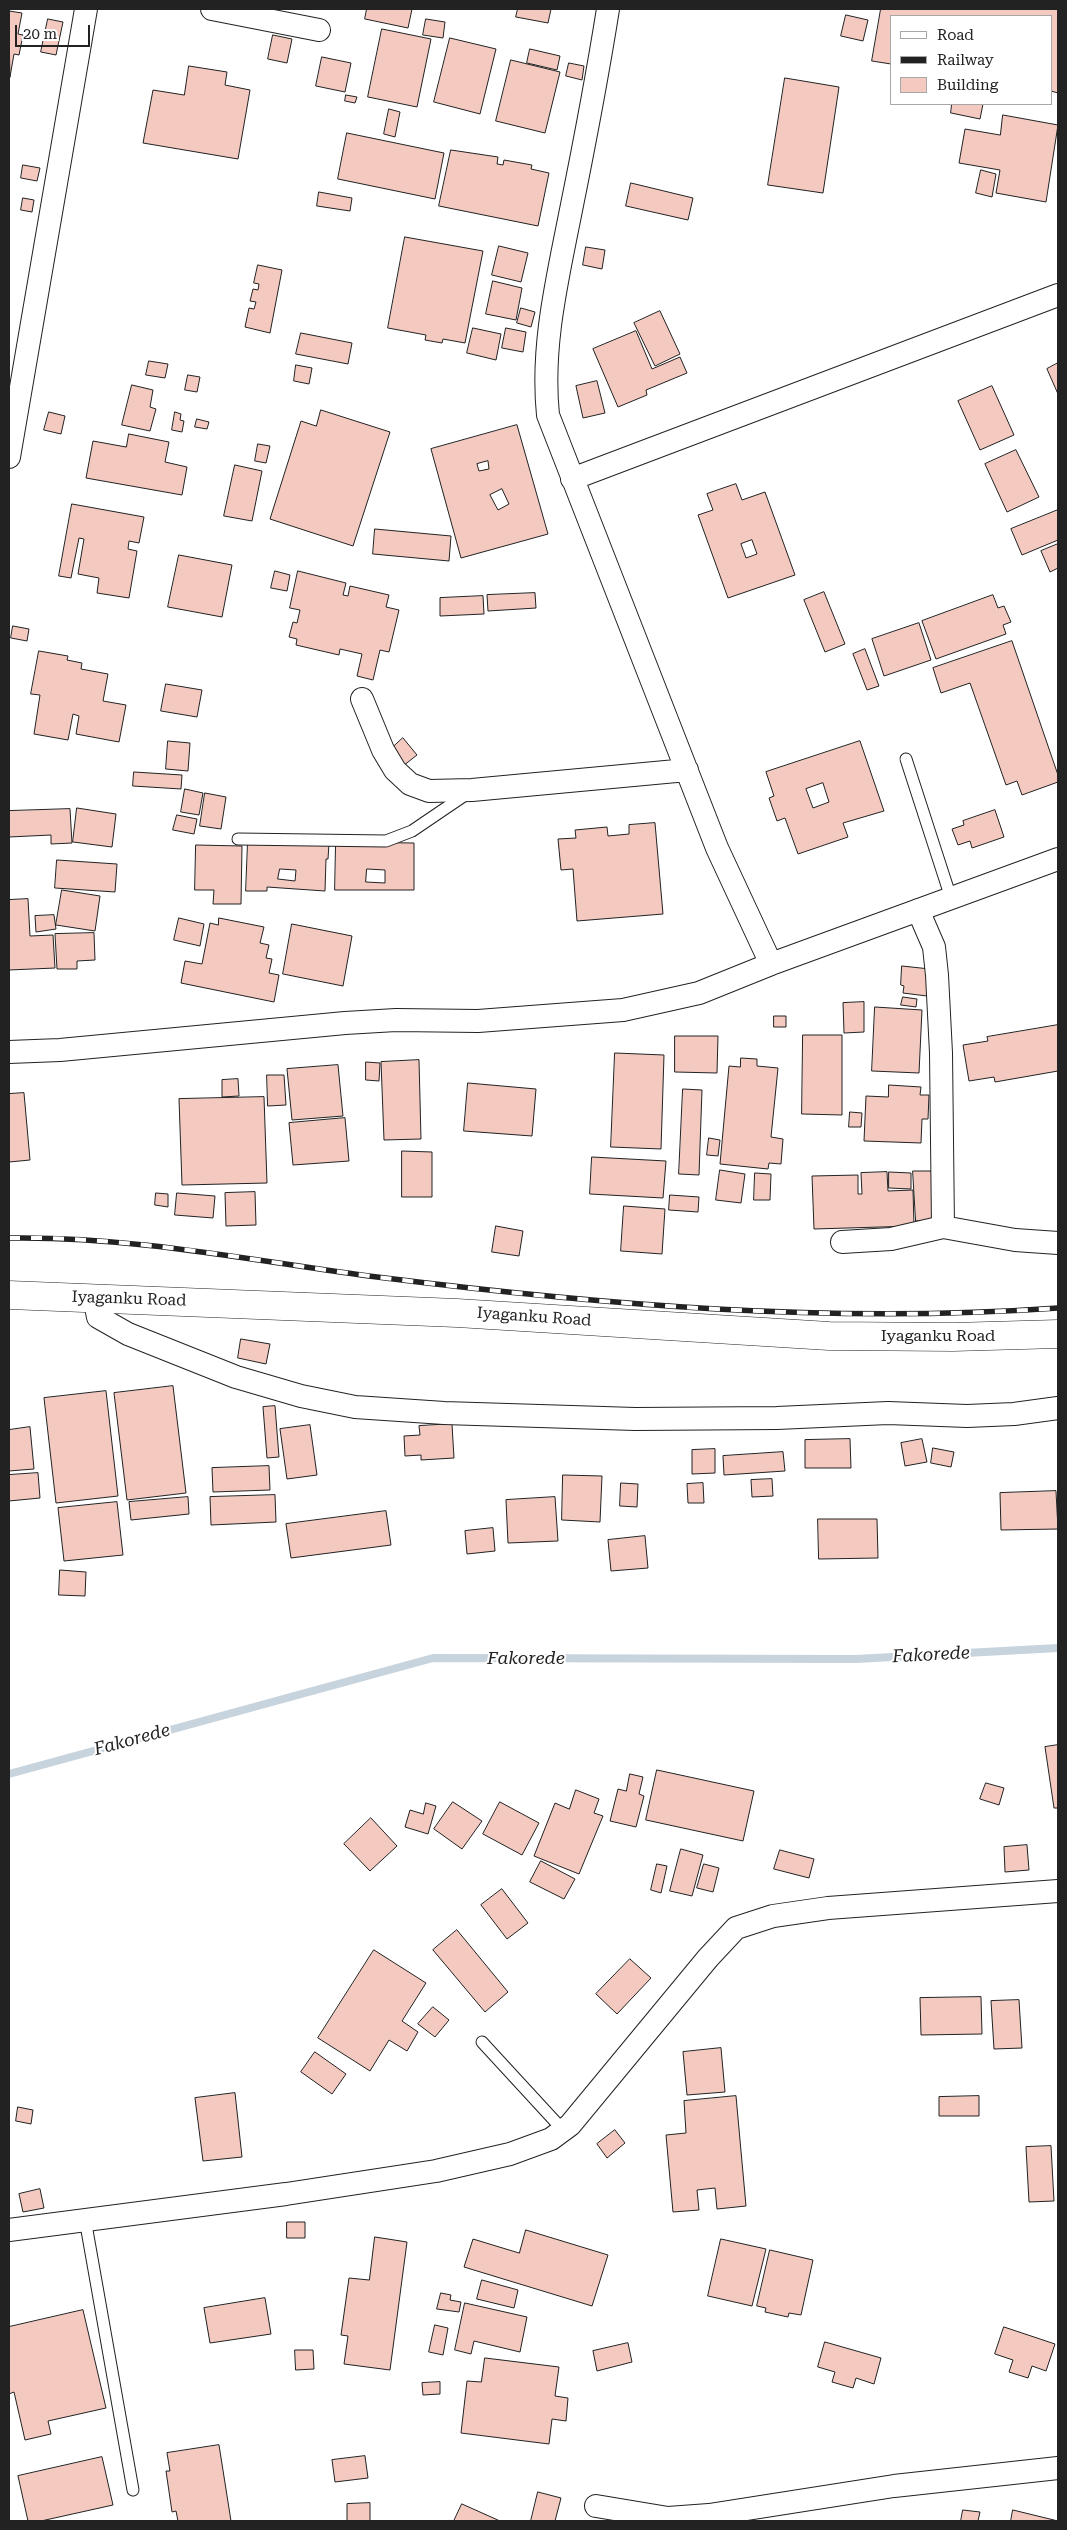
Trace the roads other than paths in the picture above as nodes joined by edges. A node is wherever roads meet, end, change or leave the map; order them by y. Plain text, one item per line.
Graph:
1 (86, 9) edge
2 (212, 9) edge
3 (608, 9) edge
4 (319, 30) dead end
5 (1058, 295) edge
6 (9, 457) edge
7 (572, 479) junction
8 (362, 699) dead end
9 (906, 759) dead end
10 (687, 770) junction
11 (472, 790) junction
12 (238, 839) dead end
13 (1058, 859) edge
14 (951, 898) junction
15 (918, 910) junction
16 (771, 964) junction
17 (9, 1052) edge
18 (944, 1227) junction
19 (842, 1242) dead end
20 (1058, 1243) edge
21 (9, 1295) edge
22 (94, 1297) junction
23 (1058, 1334) edge
24 (1058, 1408) edge
25 (1058, 1891) edge
26 (482, 2042) dead end
27 (563, 2130) junction
28 (85, 2219) junction
29 (9, 2230) edge
30 (1058, 2468) edge
31 (133, 2490) dead end
32 (596, 2506) dead end

1 - 6 street
2 - 4 street
3 - 7 street
5 - 7 street
7 - 10 street
8 - 11 street
9 - 14 lane
10 - 11 street
10 - 16 street
11 - 12 lane
13 - 14 street
14 - 15 street
15 - 16 street
15 - 18 street
16 - 17 street
18 - 19 street
18 - 20 street
21 - 22 highway, Iyaganku Road
22 - 23 highway, Iyaganku Road
22 - 24 street
25 - 27 street
26 - 27 lane
27 - 28 street
28 - 29 street
28 - 31 lane
30 - 32 street

